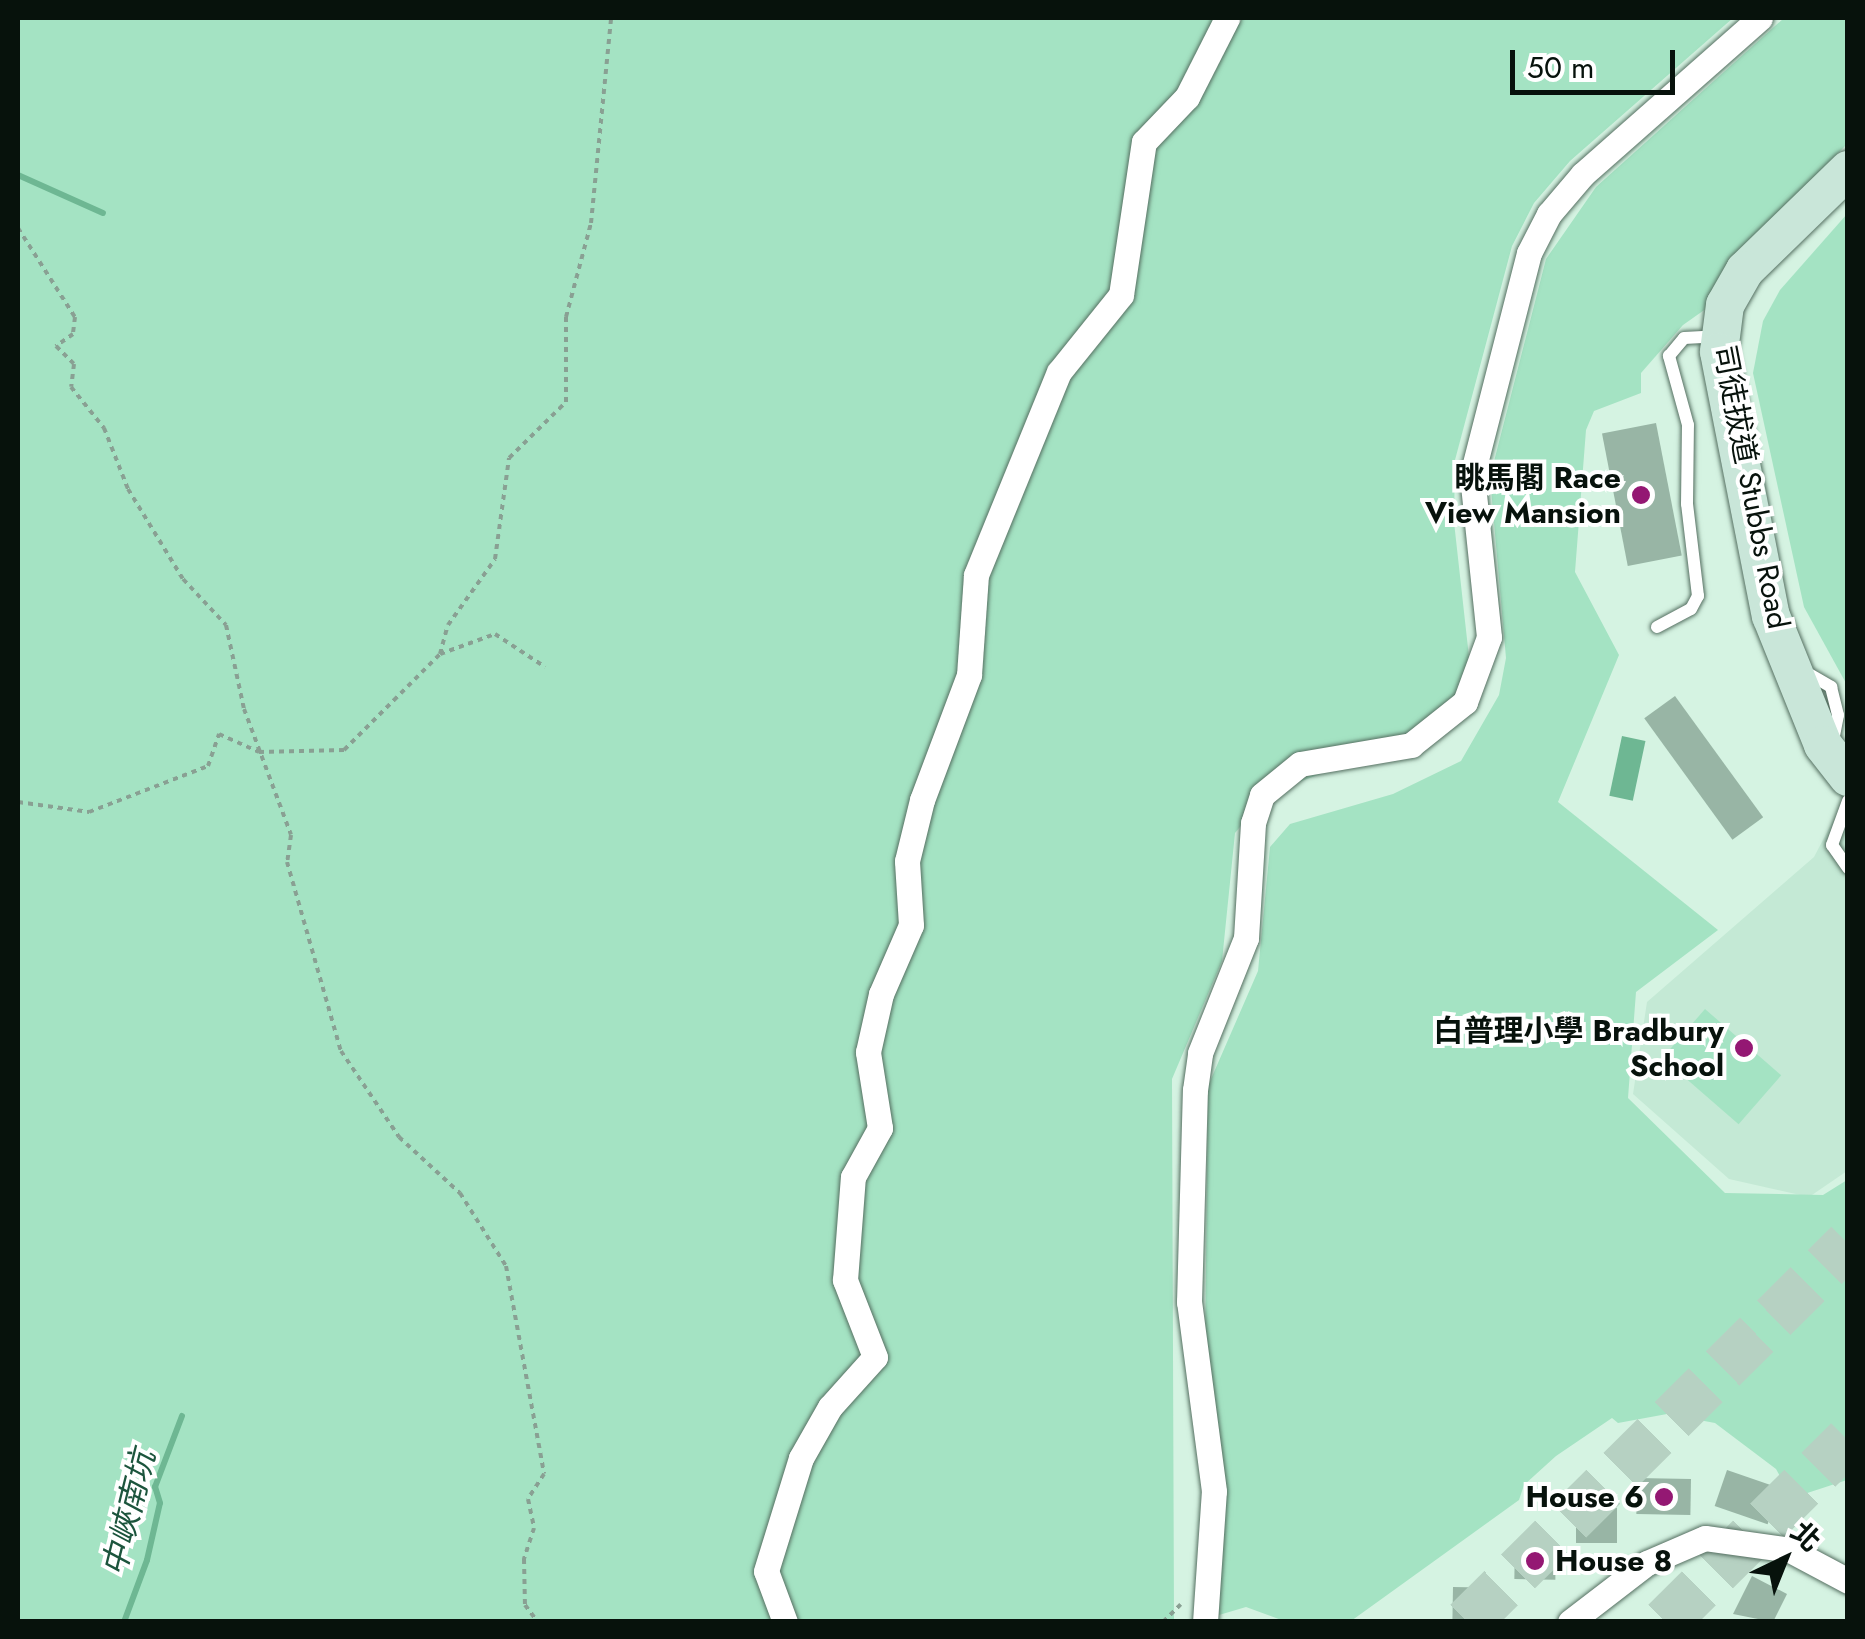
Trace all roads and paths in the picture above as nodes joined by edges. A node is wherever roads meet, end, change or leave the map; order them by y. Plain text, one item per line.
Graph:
1 (610, 18) edge
2 (1227, 18) edge
3 (1760, 18) edge
4 (1848, 170) edge
5 (18, 228) edge
6 (1720, 336) junction
7 (1657, 626) dead end
8 (440, 654) junction
9 (545, 666) dead end
10 (259, 752) junction
11 (1840, 768) edge
12 (18, 802) edge
13 (1848, 802) edge
14 (1848, 868) edge
15 (1848, 1581) edge
16 (1205, 1621) edge
17 (538, 1622) edge
18 (785, 1622) edge
19 (1570, 1622) edge

1 - 8 path
2 - 18 street
3 - 16 street
4 - 6 main road, 司徒拔道 Stubbs Road
5 - 10 path
6 - 7 lane
6 - 11 main road, 司徒拔道 Stubbs Road
8 - 9 path
8 - 10 path
10 - 12 path
10 - 17 path
13 - 14 lane
15 - 19 street

